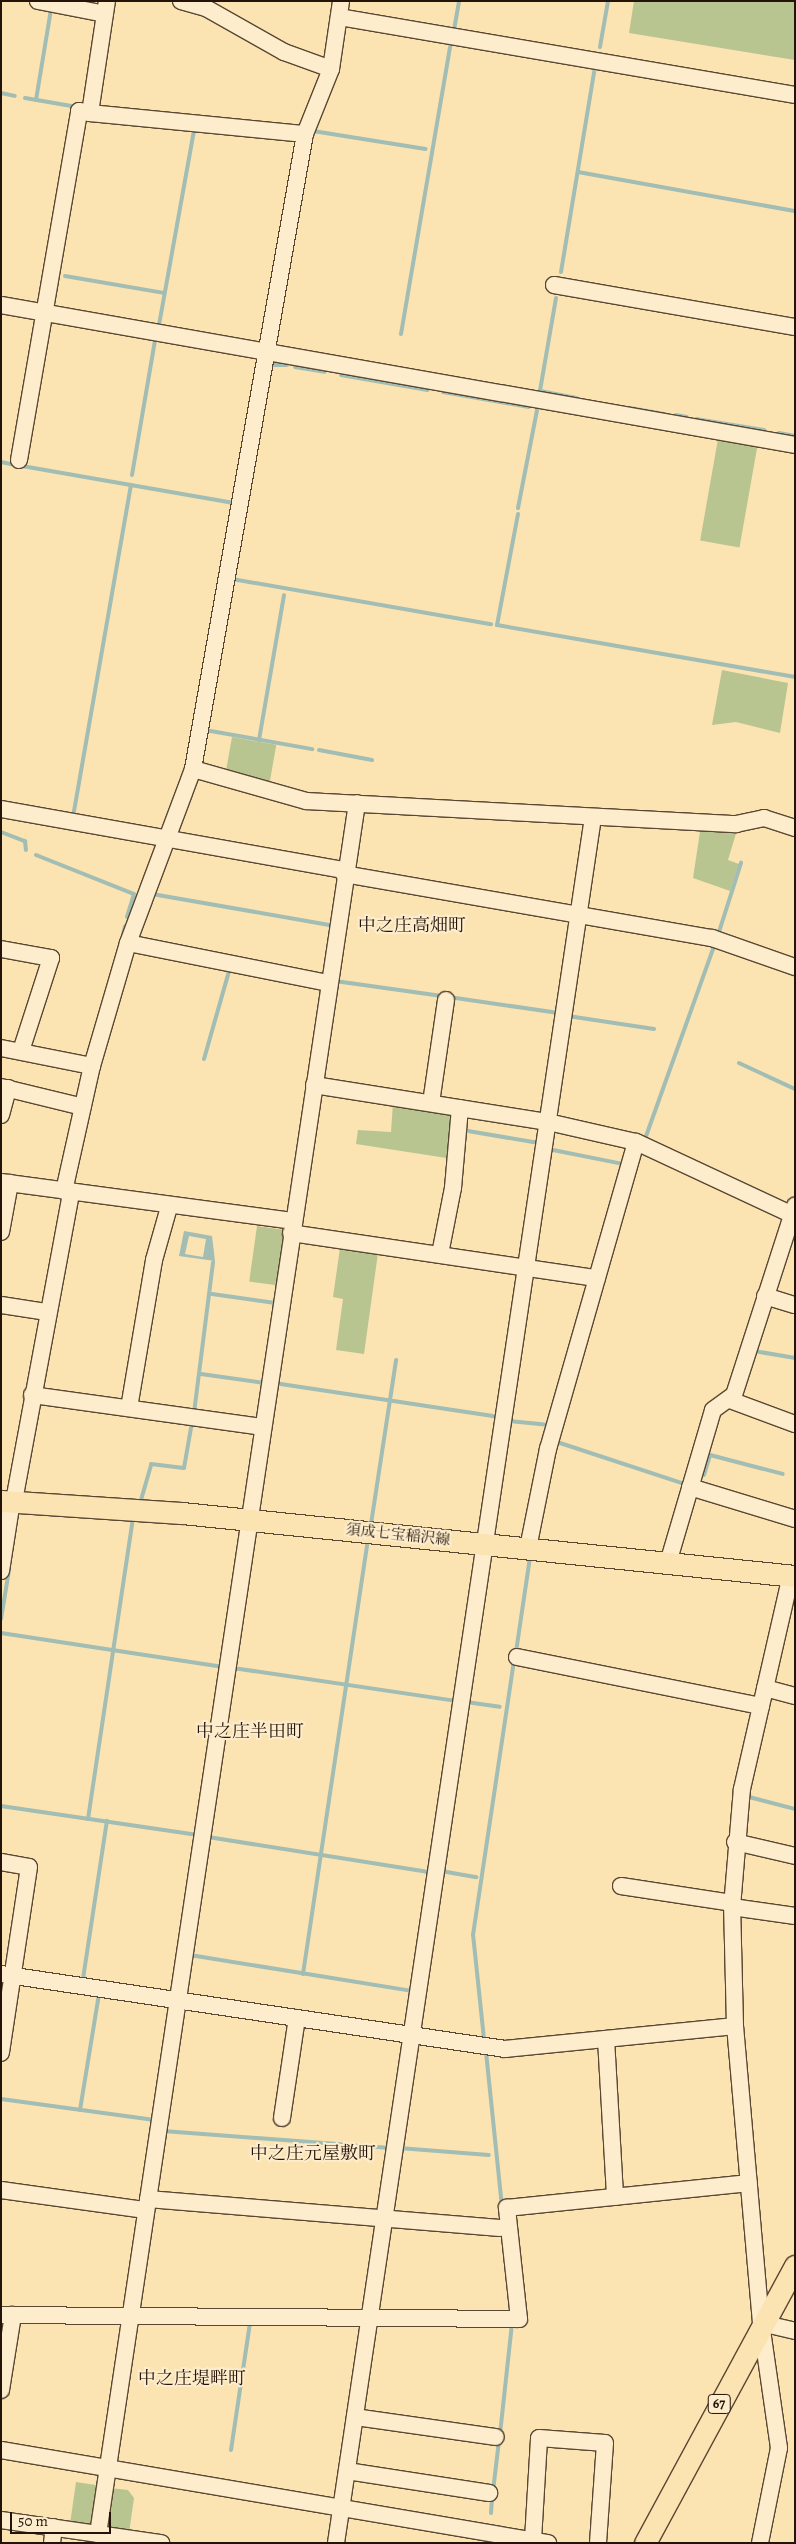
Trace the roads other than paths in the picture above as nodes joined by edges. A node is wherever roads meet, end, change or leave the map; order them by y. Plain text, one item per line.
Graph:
1 (38, 1) edge
2 (181, 1) edge
3 (106, 8) edge
4 (340, 9) edge
5 (332, 69) junction
6 (795, 95) edge
7 (90, 113) junction
8 (305, 134) junction
9 (554, 285) dead end
10 (1, 305) edge
11 (46, 313) junction
12 (795, 327) edge
13 (266, 352) junction
14 (795, 445) edge
15 (19, 460) dead end
16 (193, 769) junction
17 (357, 804) junction
18 (1, 809) edge
19 (593, 818) junction
20 (795, 828) edge
21 (167, 839) junction
22 (345, 872) junction
23 (579, 915) junction
24 (128, 943) junction
25 (1, 949) edge
26 (795, 967) edge
27 (328, 983) junction
28 (446, 1000) dead end
29 (1, 1048) edge
30 (20, 1051) junction
31 (92, 1066) junction
32 (314, 1085) junction
33 (5, 1087) edge
34 (431, 1103) junction
35 (83, 1107) junction
36 (460, 1108) junction
37 (1, 1115) edge
38 (548, 1122) junction
39 (636, 1142) junction
40 (5, 1183) edge
41 (68, 1191) junction
42 (169, 1208) junction
43 (793, 1212) edge
44 (292, 1227) junction
45 (1, 1232) edge
46 (440, 1254) junction
47 (525, 1266) junction
48 (597, 1278) junction
49 (765, 1296) junction
50 (1, 1305) edge
51 (795, 1305) edge
52 (46, 1312) junction
53 (32, 1395) junction
54 (730, 1400) junction
55 (129, 1408) junction
56 (795, 1424) edge
57 (263, 1426) junction
58 (690, 1487) junction
59 (9, 1501) edge
60 (795, 1519) edge
61 (250, 1520) junction
62 (486, 1544) junction
63 (528, 1548) junction
64 (668, 1563) junction
65 (1, 1572) edge
66 (793, 1576) edge
67 (517, 1657) dead end
68 (765, 1688) junction
69 (795, 1696) edge
70 (761, 1706) junction
71 (735, 1842) junction
72 (795, 1856) edge
73 (1, 1862) edge
74 (621, 1886) dead end
75 (732, 1905) junction
76 (795, 1916) edge
77 (7, 1975) edge
78 (178, 2000) junction
79 (297, 2018) junction
80 (735, 2026) junction
81 (412, 2035) junction
82 (606, 2038) junction
83 (1, 2053) edge
84 (282, 2118) dead end
85 (749, 2183) junction
86 (1, 2190) edge
87 (616, 2197) junction
88 (147, 2205) junction
89 (384, 2219) junction
90 (500, 2228) dead end
91 (795, 2266) edge
92 (789, 2285) edge
93 (7, 2315) edge
94 (131, 2316) junction
95 (369, 2318) junction
96 (761, 2323) junction
97 (795, 2331) edge
98 (1, 2390) edge
99 (355, 2417) junction
100 (496, 2438) dead end
101 (1, 2450) edge
102 (108, 2469) junction
103 (347, 2471) junction
104 (489, 2493) dead end
105 (341, 2508) junction
106 (1, 2520) edge
107 (98, 2534) junction
108 (53, 2535) edge
109 (117, 2540) edge
110 (541, 2542) edge
111 (161, 2543) edge
112 (336, 2543) edge
113 (598, 2543) edge
114 (645, 2543) edge
115 (760, 2543) edge

1 - 3 street
2 - 5 street
3 - 7 street
4 - 5 street
4 - 6 street
5 - 8 street
7 - 8 street
7 - 11 street
8 - 13 street
9 - 12 street
10 - 11 street
11 - 13 street
11 - 15 street
13 - 14 street
13 - 16 street
16 - 17 street
16 - 21 street
17 - 19 street
17 - 22 street
18 - 21 street
19 - 20 street
19 - 23 street
21 - 22 street
21 - 24 street
22 - 23 street
22 - 27 street
23 - 26 street
23 - 38 street
24 - 27 street
24 - 31 street
25 - 30 street
27 - 32 street
28 - 34 street
29 - 30 street
30 - 31 street
31 - 35 street
32 - 34 street
32 - 44 street
33 - 35 street
33 - 37 street
34 - 36 street
35 - 41 street
36 - 38 street
36 - 46 street
38 - 39 street
38 - 47 street
39 - 43 street
39 - 48 street
40 - 41 street
40 - 45 street
41 - 42 street
41 - 52 street
42 - 44 street
42 - 55 street
43 - 49 street
44 - 46 street
44 - 57 street
46 - 47 street
47 - 48 street
47 - 62 street
48 - 63 street
49 - 51 street
49 - 54 street
50 - 52 street
52 - 53 street
53 - 55 street
53 - 59 street
54 - 56 street
54 - 58 street
55 - 57 street
57 - 61 street
58 - 60 street
58 - 64 street
59 - 61 main road, 須成七宝稲沢線
59 - 65 street
61 - 62 main road, 須成七宝稲沢線
61 - 78 street
62 - 63 main road, 須成七宝稲沢線
62 - 81 street
63 - 64 main road, 須成七宝稲沢線
64 - 66 main road, 須成七宝稲沢線
66 - 68 street
67 - 70 street
68 - 69 street
68 - 70 street
70 - 71 street
71 - 72 street
71 - 75 street
73 - 77 street
74 - 75 street
75 - 76 street
75 - 80 street
77 - 78 street
77 - 83 street
78 - 79 street
78 - 88 street
79 - 81 street
79 - 84 street
80 - 82 street
80 - 85 street
81 - 82 street
81 - 89 street
82 - 87 street
85 - 87 street
85 - 96 street
86 - 88 street
87 - 95 street
88 - 89 street
88 - 94 street
89 - 90 street
89 - 95 street
91 - 92 main road, 67
92 - 96 main road, 67
93 - 94 street
93 - 98 street
94 - 95 street
94 - 102 street
95 - 99 street
96 - 97 street
96 - 114 main road, 67
96 - 115 street
99 - 100 street
99 - 103 street
101 - 102 street
102 - 105 street
102 - 107 street
103 - 104 street
103 - 105 street
105 - 110 street
105 - 112 street
106 - 108 street
107 - 108 street
107 - 109 street
109 - 111 street
110 - 113 street

